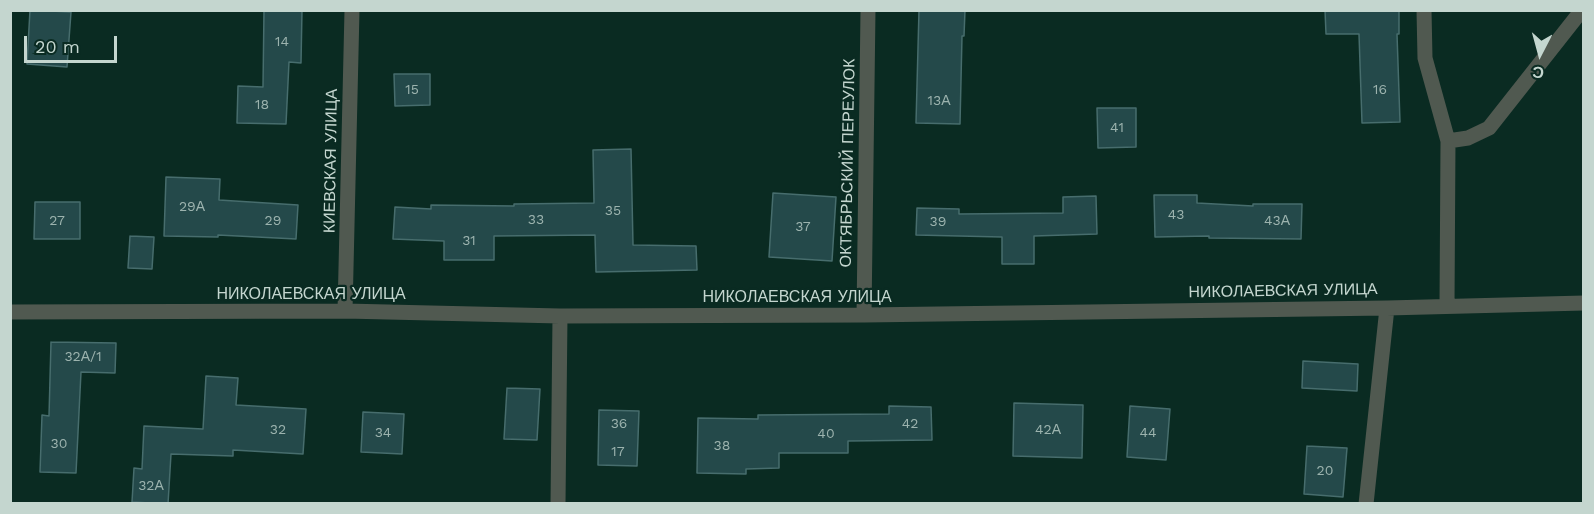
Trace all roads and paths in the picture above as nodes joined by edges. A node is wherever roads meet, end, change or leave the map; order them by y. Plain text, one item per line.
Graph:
1 (352, 10) edge
2 (868, 10) edge
3 (1424, 10) edge
4 (1582, 10) edge
5 (1448, 141) junction
6 (1584, 303) edge
7 (1447, 305) junction
8 (1388, 308) junction
9 (345, 311) junction
10 (10, 312) edge
11 (864, 315) junction
12 (560, 316) junction
13 (558, 504) edge
14 (1366, 504) edge

1 - 9 street, КИЕВСКАЯ УЛИЦА
2 - 11 street, ОКТЯБРЬСКИЙ ПЕРЕУЛОК
3 - 5 street
4 - 5 street
5 - 7 street
6 - 7 street, НИКОЛАЕВСКАЯ УЛИЦА
7 - 8 street, НИКОЛАЕВСКАЯ УЛИЦА
8 - 11 street, НИКОЛАЕВСКАЯ УЛИЦА
8 - 14 street
9 - 10 street, НИКОЛАЕВСКАЯ УЛИЦА
9 - 12 street, НИКОЛАЕВСКАЯ УЛИЦА
11 - 12 street, НИКОЛАЕВСКАЯ УЛИЦА
12 - 13 street

